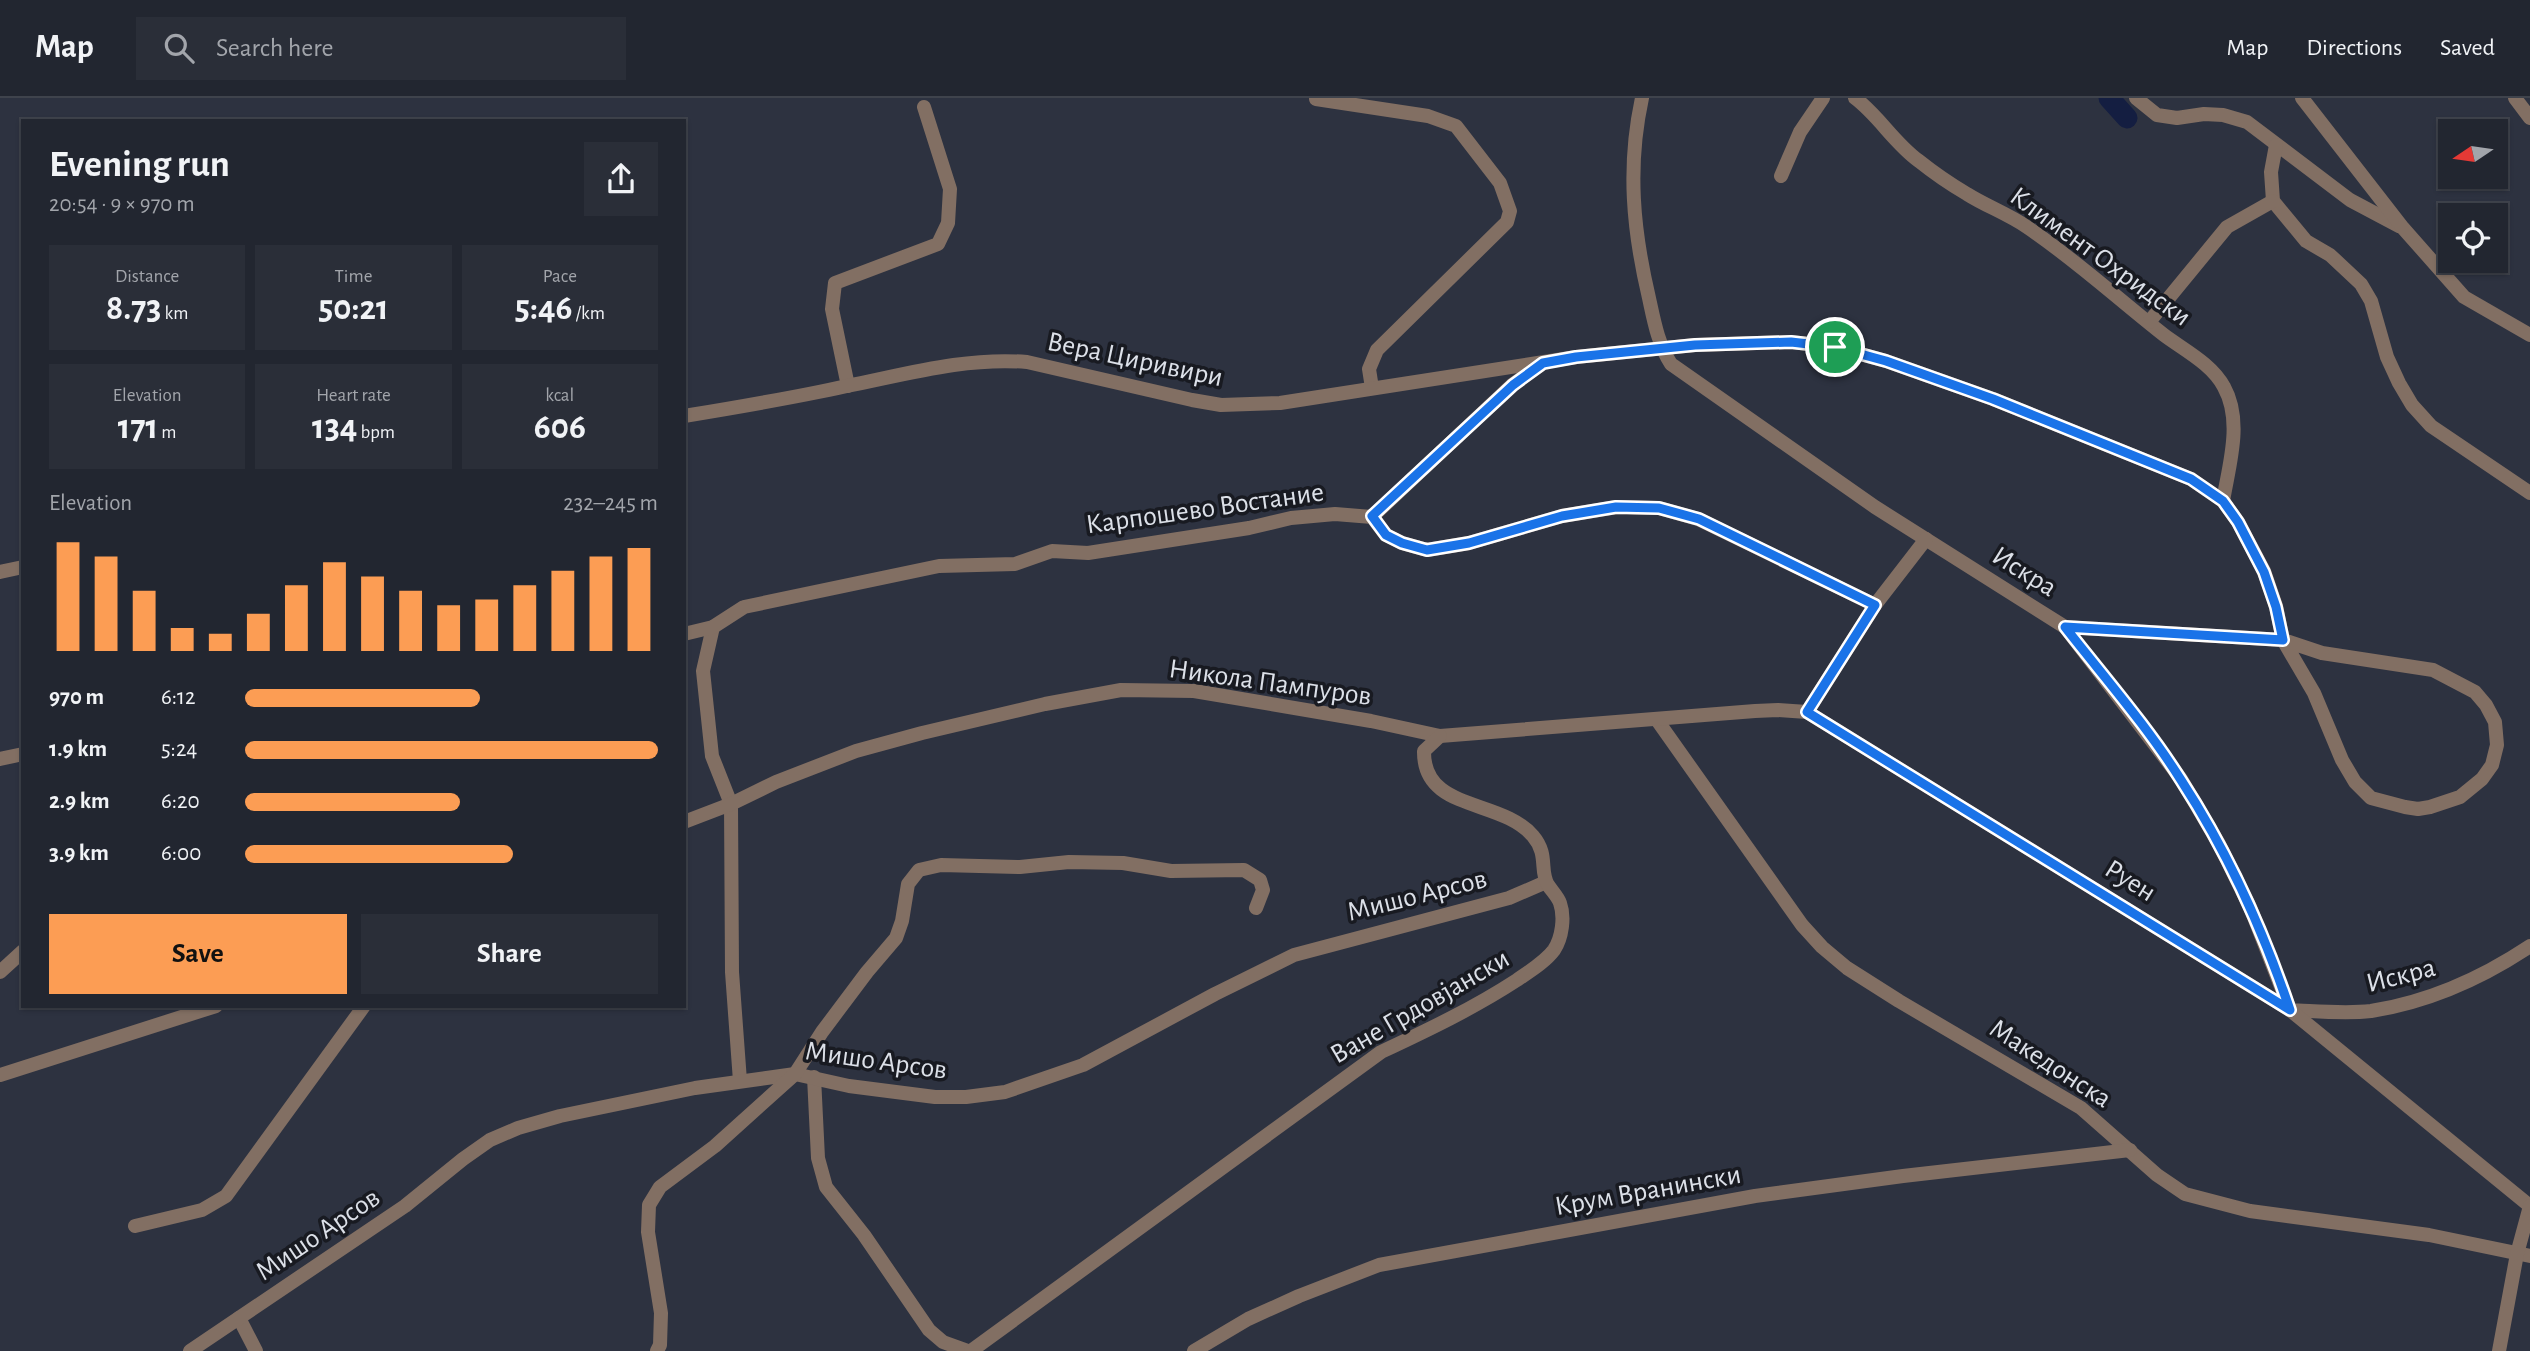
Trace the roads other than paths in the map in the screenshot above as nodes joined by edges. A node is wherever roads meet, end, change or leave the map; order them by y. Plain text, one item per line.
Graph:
1 (1642, 98) edge
2 (1824, 98) edge
3 (1855, 98) edge
4 (2136, 98) edge
5 (2302, 98) edge
6 (2515, 98) edge
7 (1316, 99) edge
8 (924, 107) dead end
9 (2530, 118) edge
10 (2276, 145) junction
11 (1781, 176) dead end
12 (2273, 201) junction
13 (2403, 228) junction
14 (2149, 322) junction
15 (2530, 335) edge
16 (1660, 348) junction
17 (1543, 363) junction
18 (848, 386) junction
19 (1372, 388) junction
20 (686, 416) edge
21 (2530, 493) edge
22 (2223, 501) junction
23 (1372, 516) junction
24 (1926, 539) junction
25 (21, 567) edge
26 (0, 572) edge
27 (1875, 605) junction
28 (713, 627) junction
29 (2065, 627) junction
30 (686, 634) edge
31 (2283, 640) junction
32 (1807, 712) junction
33 (1657, 720) junction
34 (1440, 736) junction
35 (21, 754) edge
36 (0, 759) edge
37 (732, 804) junction
38 (686, 820) edge
39 (1546, 882) junction
40 (1256, 908) dead end
41 (2530, 946) edge
42 (21, 953) edge
43 (0, 972) edge
44 (210, 1008) edge
45 (363, 1008) edge
46 (2290, 1010) junction
47 (795, 1074) junction
48 (0, 1075) edge
49 (814, 1077) junction
50 (740, 1081) junction
51 (2130, 1150) junction
52 (2530, 1206) edge
53 (135, 1226) dead end
54 (2524, 1255) edge
55 (239, 1318) junction
56 (190, 1351) edge
57 (256, 1351) edge
58 (657, 1351) edge
59 (970, 1351) edge
60 (1194, 1351) edge
61 (2499, 1351) edge

1 - 16 street
2 - 11 street
3 - 14 street, Климент Охридски
4 - 10 street
5 - 13 street
6 - 9 street
7 - 19 street
8 - 18 street
10 - 12 street
10 - 13 street
12 - 14 street
12 - 21 street
13 - 15 street
14 - 22 street, Климент Охридски
16 - 17 street, Вера Циривири
16 - 22 street, Вера Циривири
16 - 24 street, Искра
17 - 19 street, Вера Циривири
17 - 23 street
18 - 19 street, Вера Циривири
18 - 20 street, Вера Циривири
22 - 31 street
23 - 27 street
23 - 28 street, Карпошево Востание
24 - 27 street
24 - 29 street, Искра
25 - 26 street
27 - 32 street
28 - 30 street, Карпошево Востание
28 - 37 street
29 - 31 street
29 - 46 street, Искра
31 - 31 street
32 - 33 street, Руен
32 - 46 street, Руен
33 - 34 street, Никола Пампуров
33 - 51 street, Македонска
34 - 37 street, Никола Пампуров
34 - 39 street, Ване Грдовјански
35 - 36 street
37 - 38 street, Никола Пампуров
37 - 50 street
39 - 49 street, Мишо Арсов
39 - 59 street, Ване Грдовјански
40 - 47 street
41 - 46 street, Искра
42 - 43 street
44 - 48 street
45 - 53 street
46 - 52 street, Руен
47 - 49 street, Мишо Арсов
47 - 50 street, Мишо Арсов
47 - 58 street
49 - 59 street
50 - 55 street, Мишо Арсов
51 - 54 street, Македонска
51 - 60 street, Крум Вранински
52 - 54 street
54 - 61 street
55 - 56 street, Мишо Арсов
55 - 57 street

